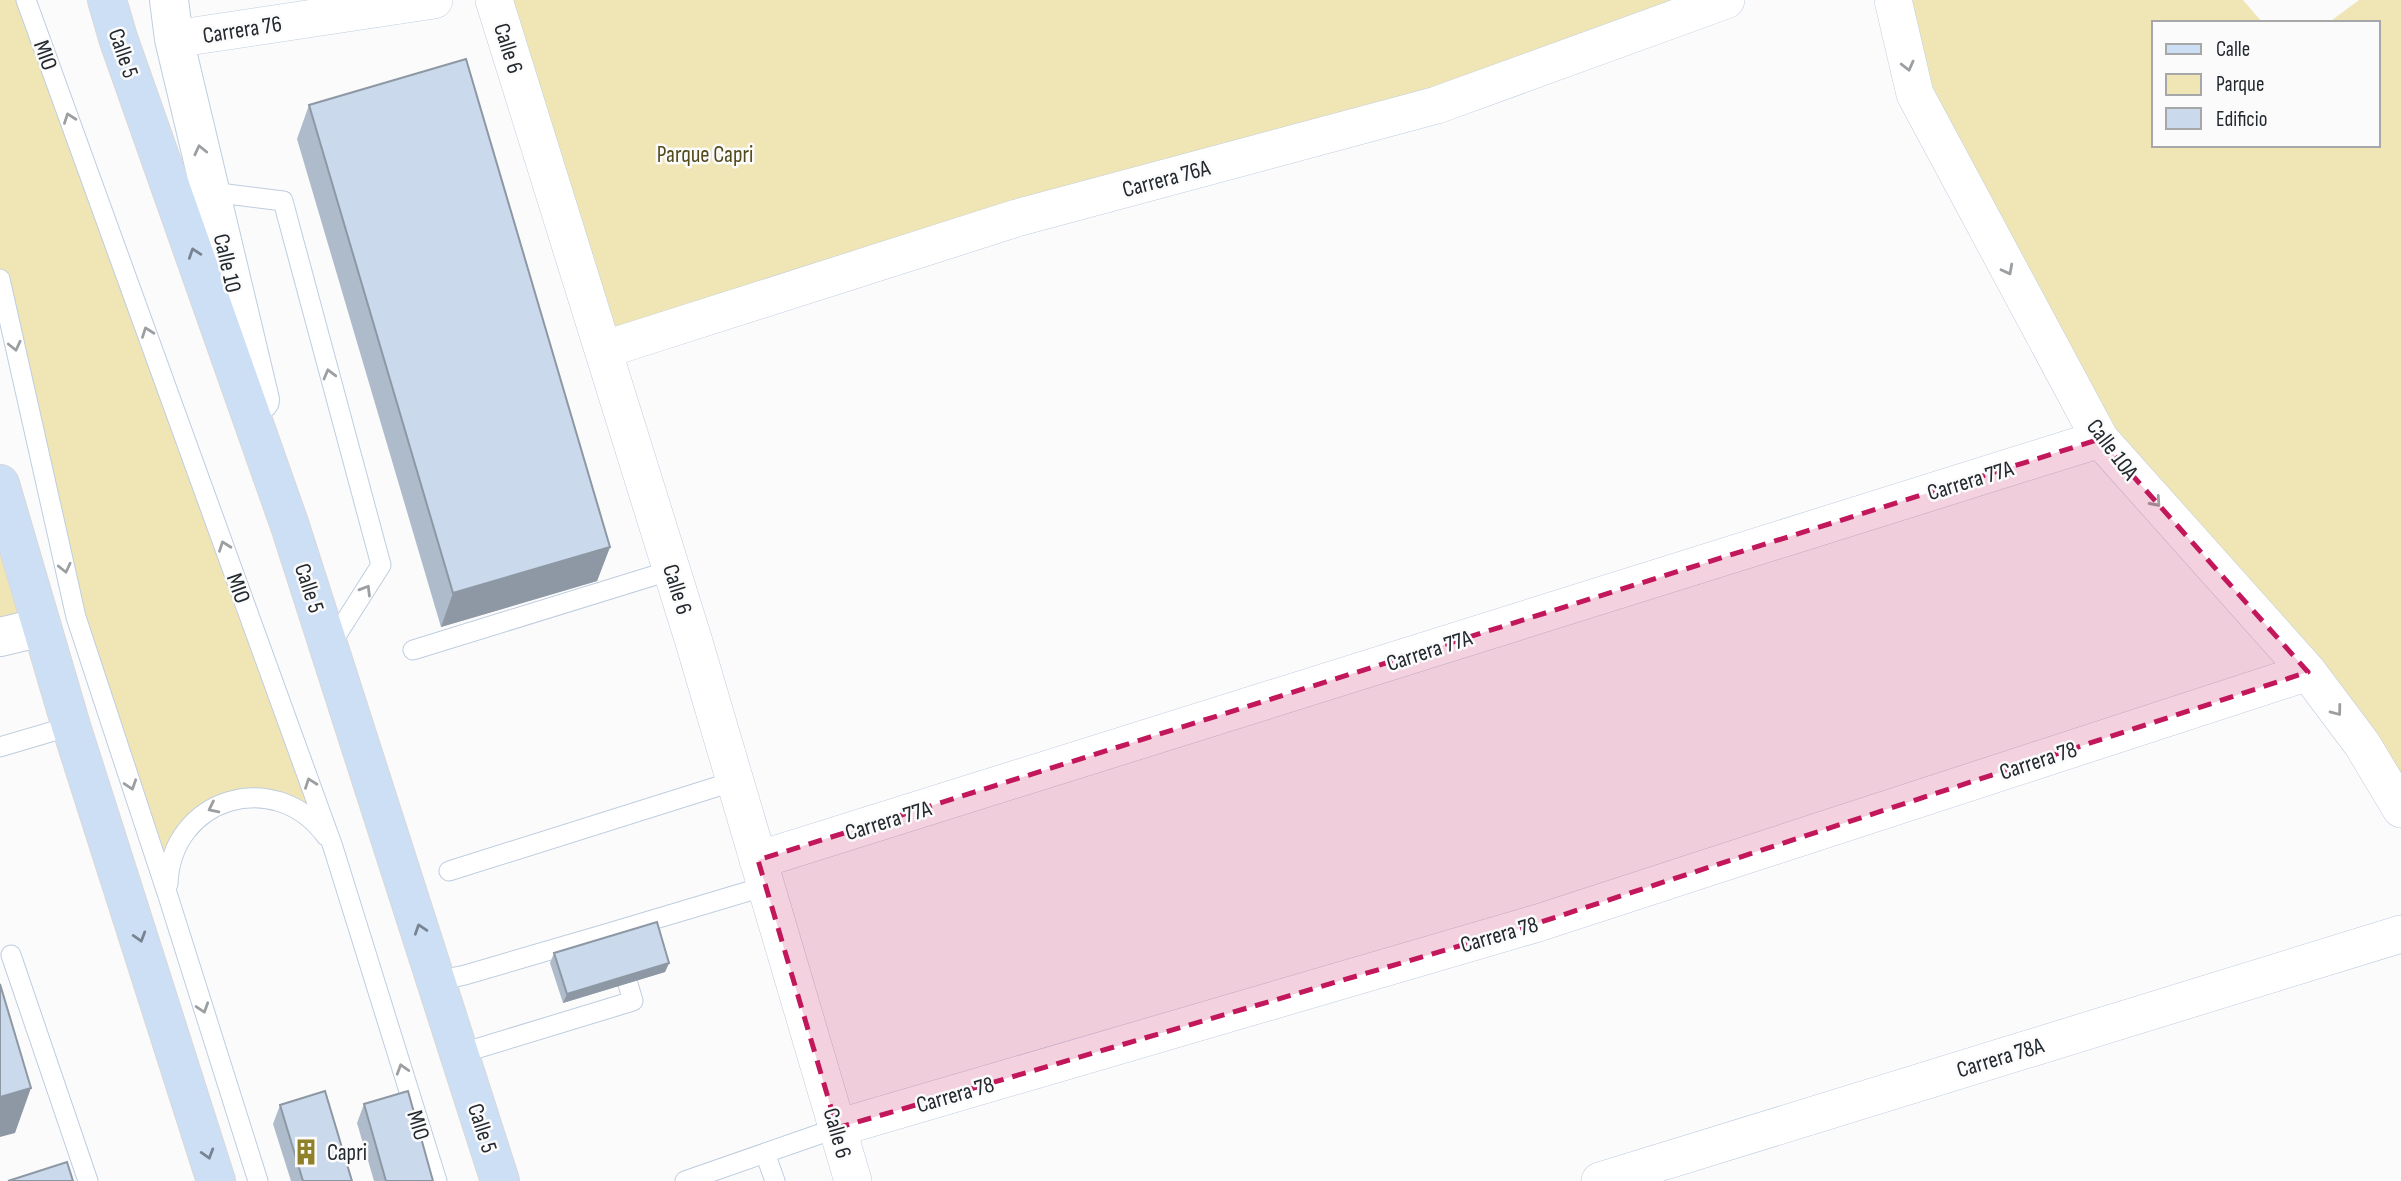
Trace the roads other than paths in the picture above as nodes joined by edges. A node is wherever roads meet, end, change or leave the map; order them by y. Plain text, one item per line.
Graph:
1 (26, 0) edge
2 (107, 0) edge
3 (169, 0) edge
4 (434, 0) edge
5 (494, 0) edge
6 (1893, 0) edge
7 (1724, 1) edge
8 (174, 39) junction
9 (211, 192) junction
10 (0, 279) edge
11 (603, 350) junction
12 (2100, 439) junction
13 (0, 484) edge
14 (290, 526) junction
15 (672, 570) junction
16 (42, 627) junction
17 (0, 637) edge
18 (329, 648) junction
19 (413, 650) dead end
20 (2308, 672) junction
21 (71, 726) junction
22 (2362, 744) junction
23 (0, 747) edge
24 (2401, 755) edge
25 (735, 781) junction
26 (2401, 809) edge
27 (333, 847) junction
28 (449, 871) dead end
29 (762, 873) junction
30 (168, 896) junction
31 (2401, 934) edge
32 (11, 955) dead end
33 (436, 981) junction
34 (628, 984) edge
35 (459, 1054) junction
36 (837, 1128) junction
37 (765, 1153) junction
38 (88, 1181) edge
39 (216, 1181) edge
40 (258, 1181) edge
41 (437, 1181) edge
42 (500, 1181) edge
43 (685, 1181) edge
44 (775, 1181) edge
45 (853, 1181) edge
46 (1600, 1181) edge

27 -> 1 lane, MIO
14 -> 2 main road, Calle 5
3 - 8 street, Calle 10
4 - 8 street, Carrera 76
5 - 11 street, Calle 6
6 -> 12 street, Calle 10A
7 - 11 street, Carrera 76A
9 -> 8 street, Calle 10
9 - 14 street, Calle 10
18 -> 9 lane
10 -> 30 lane
11 - 15 street, Calle 6
12 -> 20 street, Calle 10A
12 - 29 street, Carrera 77A
13 - 16 main road
14 - 18 main road, Calle 5
15 - 19 lane
15 - 25 street, Calle 6
16 - 17 street
16 - 21 main road
33 -> 18 main road, Calle 5
20 -> 22 street, Calle 10A
20 - 36 street, Carrera 78
21 - 23 lane
21 -> 39 main road
22 - 24 street
22 - 26 street, Calle 10A
25 - 28 lane
25 - 29 street, Calle 6
27 -> 30 lane
41 -> 27 lane, MIO
29 - 33 lane
29 - 36 street, Calle 6
30 -> 40 lane
31 - 46 street, Carrera 78A
32 - 38 lane
33 - 35 main road, Calle 5
34 - 35 lane
35 - 42 main road, Calle 5
36 - 37 lane, Carrera 78
36 - 45 street, Calle 6
37 - 43 lane, Carrera 78
37 - 44 lane

